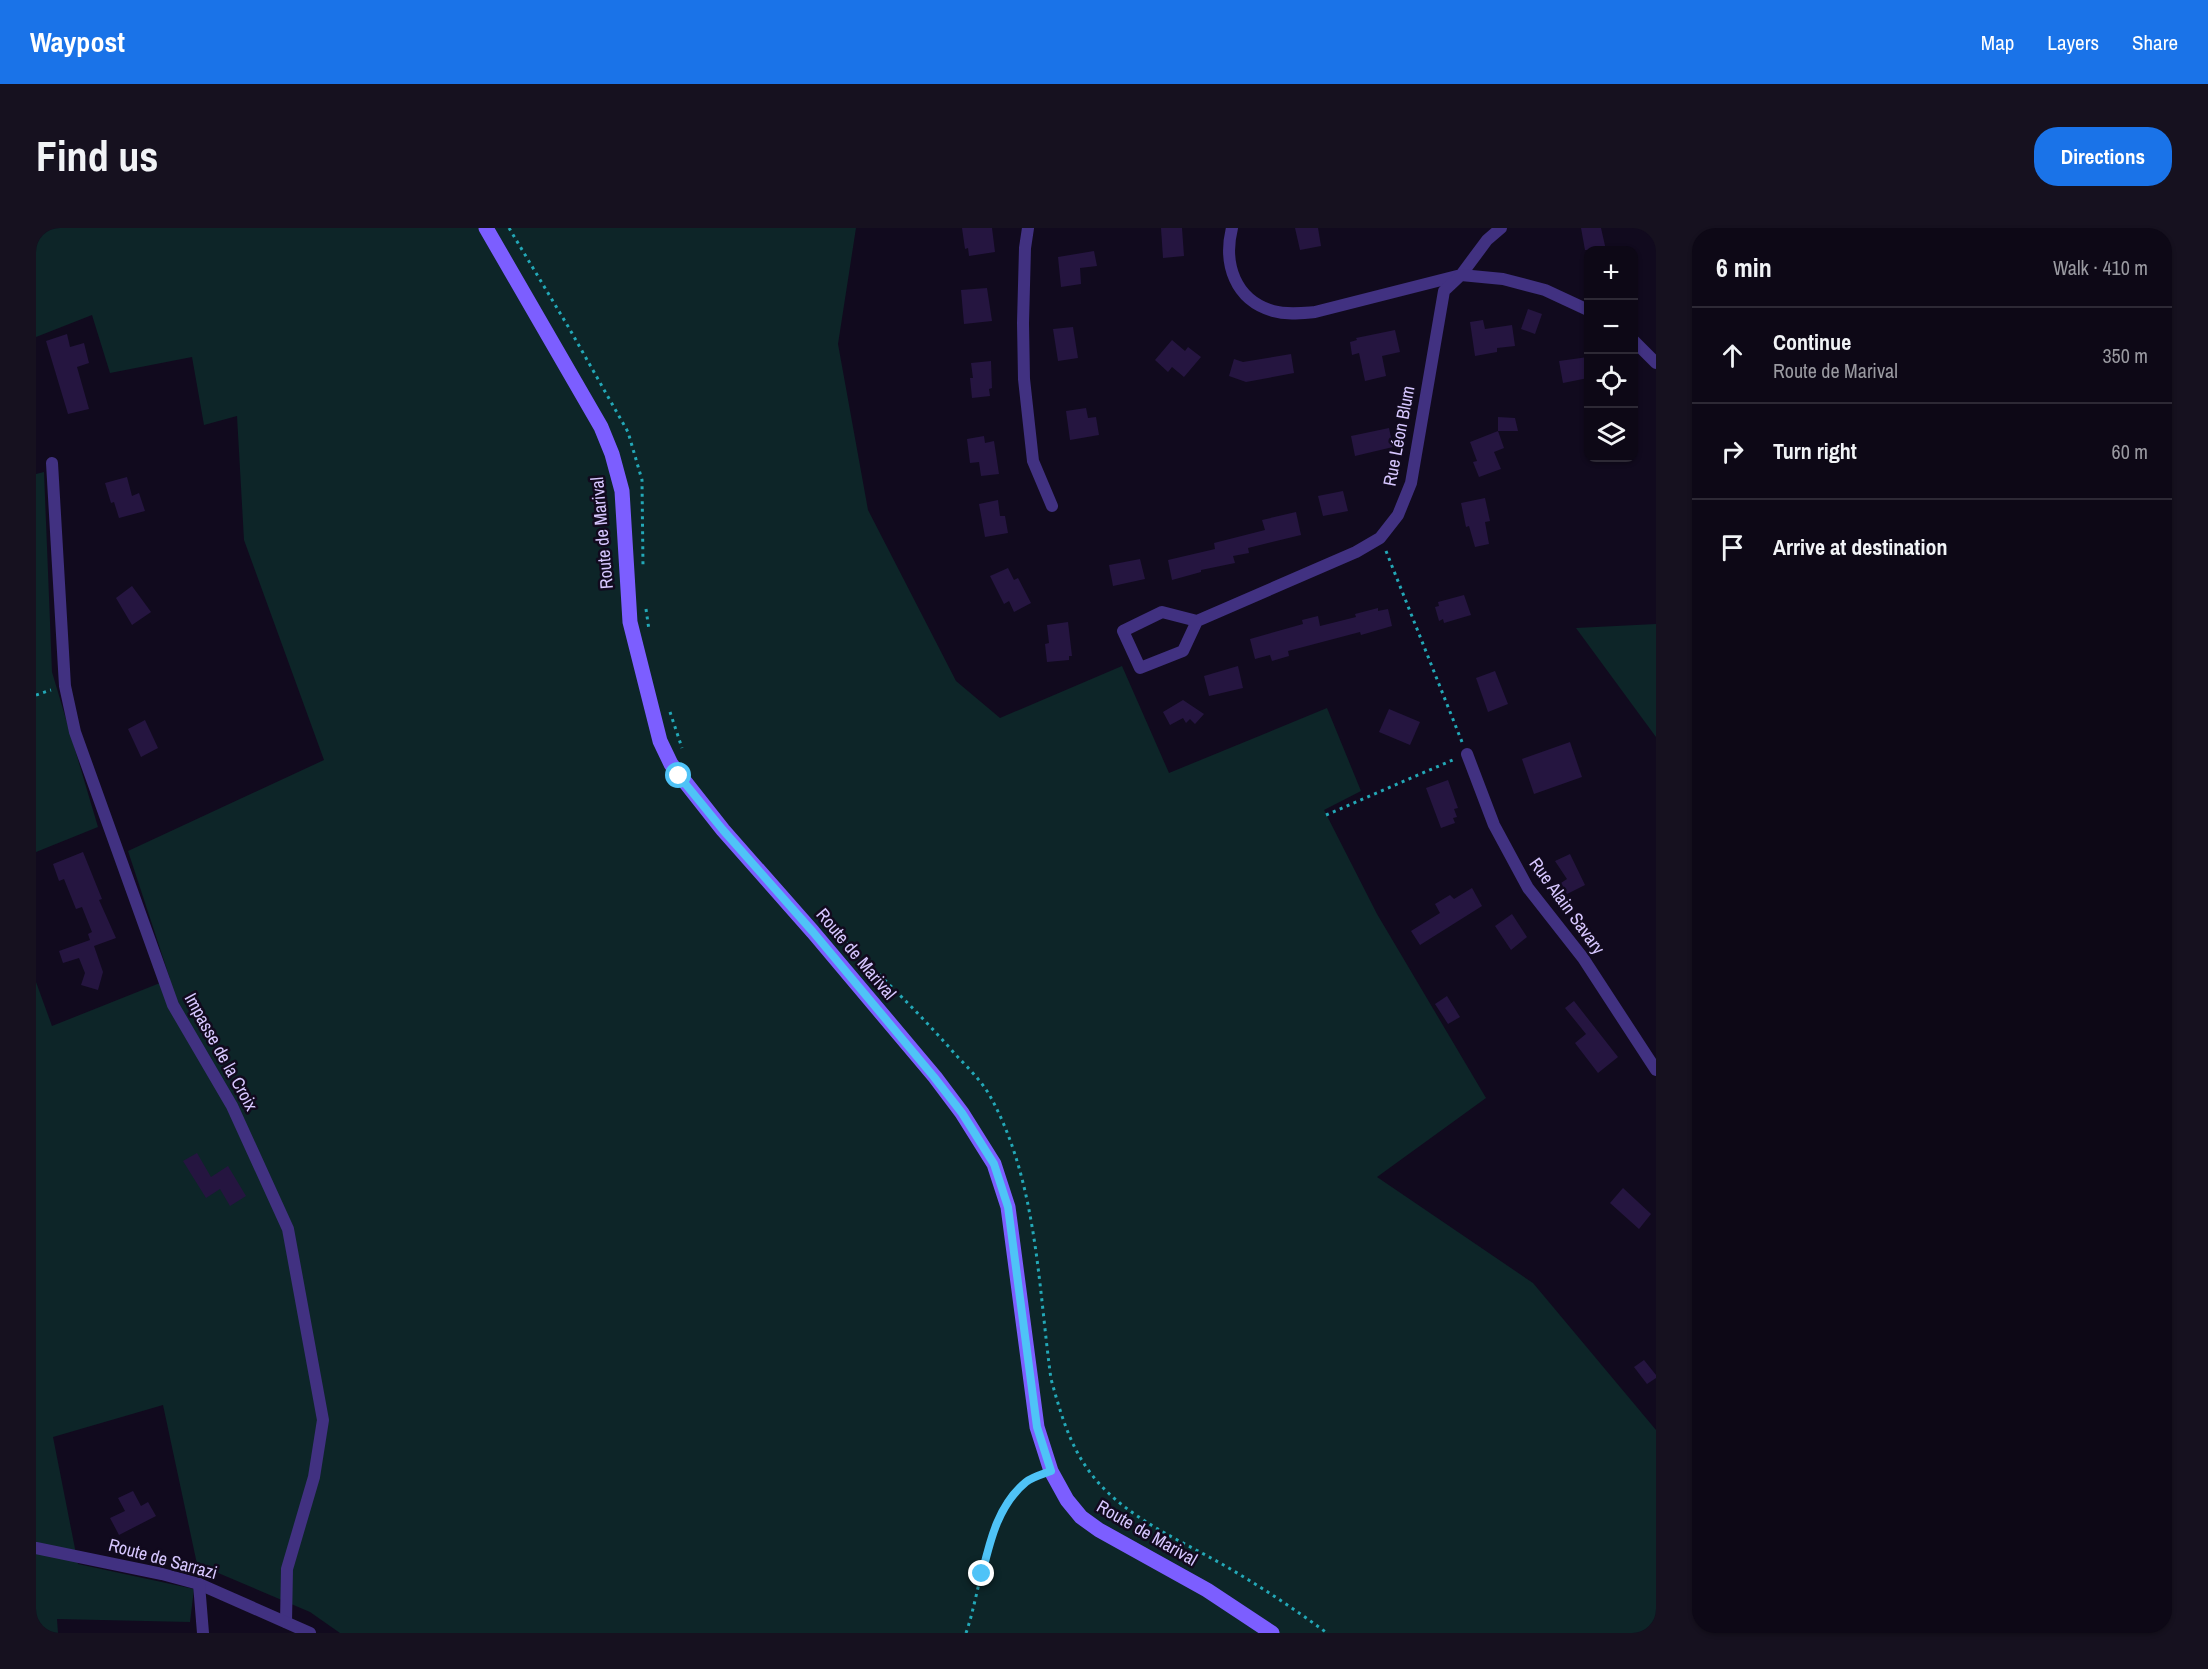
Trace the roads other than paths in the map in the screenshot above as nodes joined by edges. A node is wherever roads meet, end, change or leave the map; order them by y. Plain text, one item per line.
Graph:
1 (486, 228) edge
2 (1028, 228) edge
3 (1232, 228) edge
4 (1501, 228) edge
5 (1461, 275) junction
6 (1584, 308) edge
7 (1638, 345) edge
8 (1656, 363) edge
9 (52, 463) dead end
10 (1052, 506) dead end
11 (1197, 621) junction
12 (1467, 754) road end
13 (1656, 1070) edge
14 (36, 1548) edge
15 (199, 1584) junction
16 (286, 1622) junction
17 (203, 1633) edge
18 (310, 1633) edge
19 (1272, 1633) edge

1 - 19 main road, Route de Marival
2 - 10 street
3 - 5 street
4 - 5 street, Rue Léon Blum
5 - 6 street
5 - 11 street, Rue Léon Blum
7 - 8 street
9 - 16 street, Impasse de la Croix
11 - 11 street
12 - 13 street, Rue Alain Savary
14 - 15 street, Route de Sarrazi
15 - 16 street, Route de Sarrazi
15 - 17 street
16 - 18 street, Route de Sarrazi

